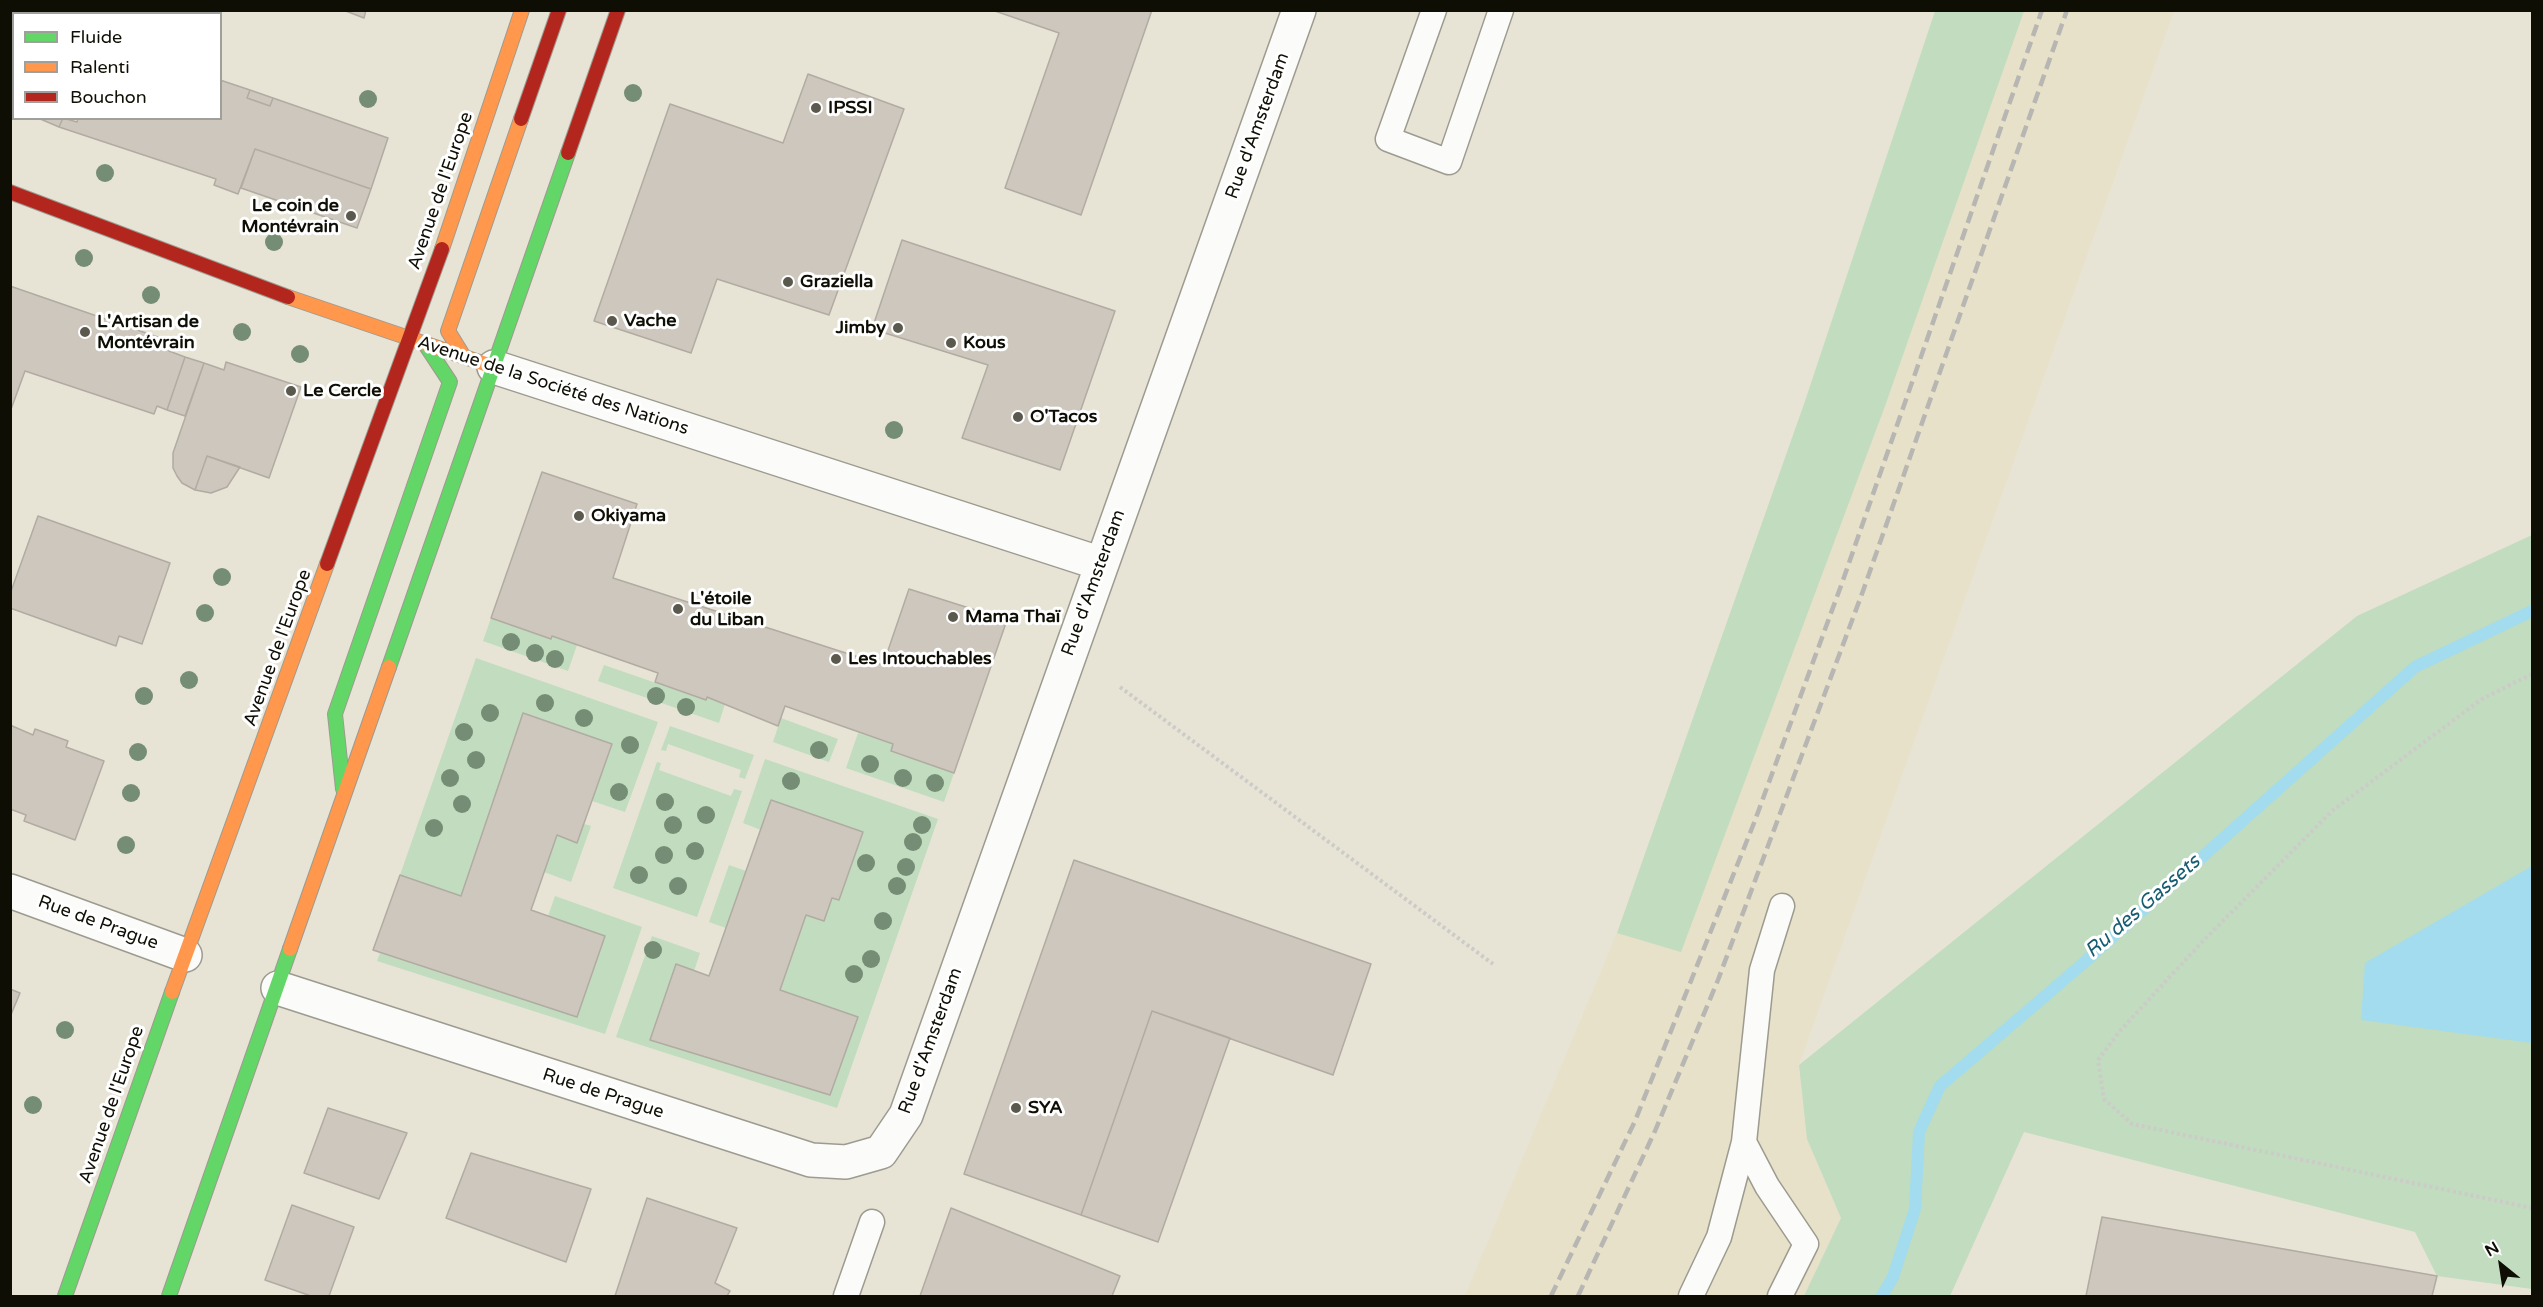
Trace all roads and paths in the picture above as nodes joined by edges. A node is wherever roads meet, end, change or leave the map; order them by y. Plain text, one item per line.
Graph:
1 (522, 10) edge
2 (558, 10) edge
3 (618, 10) edge
4 (1299, 10) edge
5 (1434, 10) edge
6 (1500, 10) edge
7 (10, 192) edge
8 (408, 338) junction
9 (424, 344) junction
10 (464, 357) junction
11 (494, 368) junction
12 (1102, 564) junction
13 (2532, 674) edge
14 (1120, 687) dead end
15 (344, 800) junction
16 (10, 891) edge
17 (1782, 906) dead end
18 (185, 955) junction
19 (1493, 964) dead end
20 (278, 988) junction
21 (1744, 1142) junction
22 (881, 1152) joint
23 (2532, 1208) edge
24 (872, 1222) dead end
25 (65, 1296) edge
26 (169, 1296) edge
27 (846, 1296) edge
28 (1691, 1296) edge
29 (1780, 1296) edge

1 - 8 main road, Avenue de l'Europe
2 - 10 main road
3 - 11 main road
4 - 12 street, Rue d'Amsterdam
5 - 6 lane
7 - 8 main road, Avenue de la Société des Nations
8 - 9 main road, Avenue de la Société des Nations
8 - 18 main road, Avenue de l'Europe
9 - 10 main road, Avenue de la Société des Nations
9 - 15 main road
10 - 11 main road, Avenue de la Société des Nations
11 - 12 street, Avenue de la Société des Nations
11 - 15 main road
12 - 22 street, Rue d'Amsterdam
13 - 23 path
14 - 19 path
15 - 20 main road
16 - 18 street, Rue de Prague
17 - 21 lane
18 - 25 main road, Avenue de l'Europe
20 - 22 street, Rue de Prague
20 - 26 main road
21 - 28 lane
21 - 29 lane
24 - 27 lane

